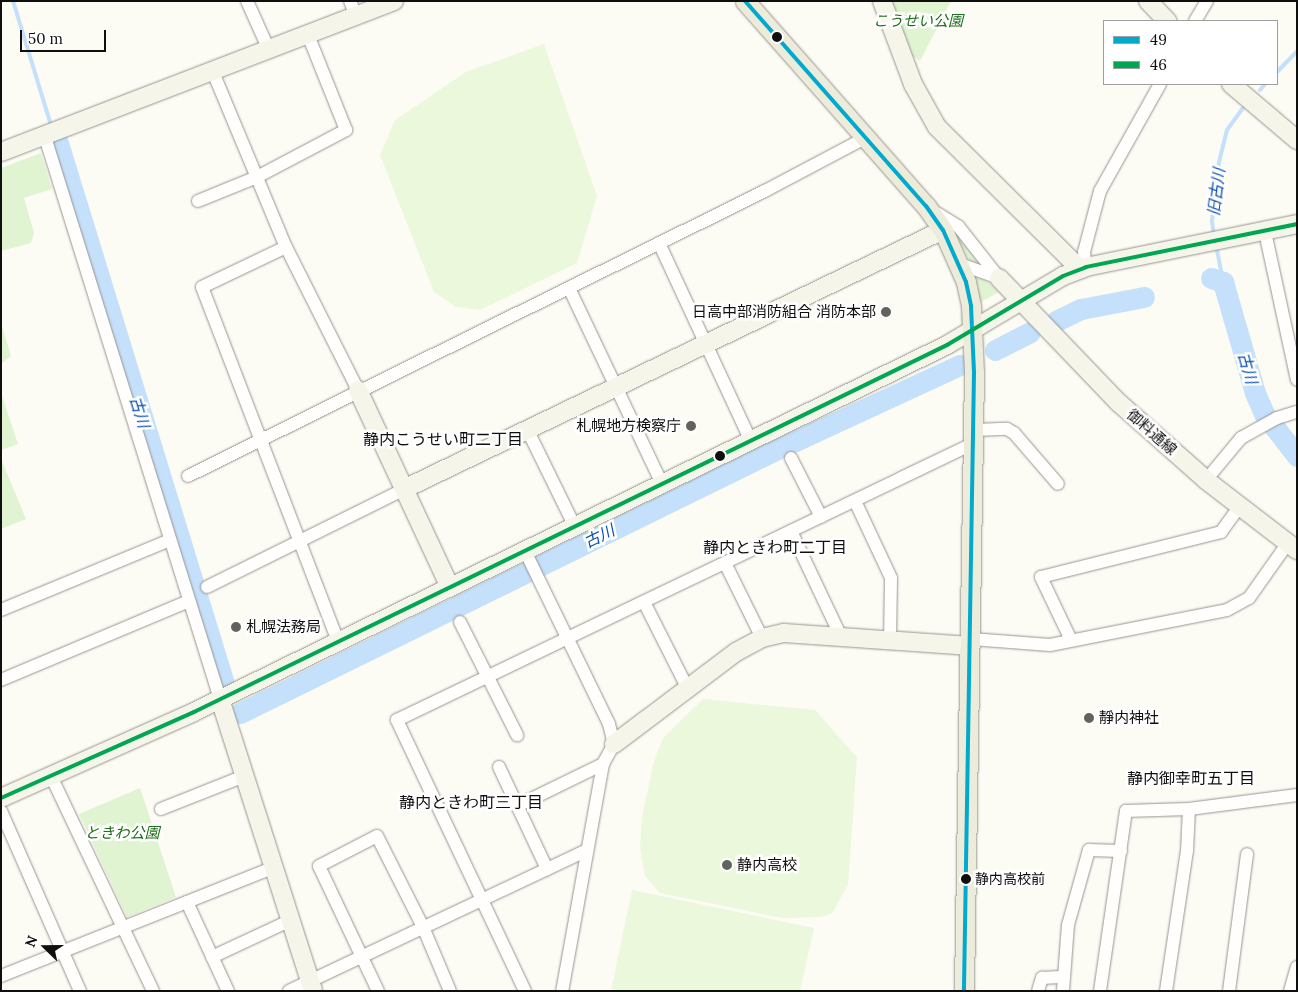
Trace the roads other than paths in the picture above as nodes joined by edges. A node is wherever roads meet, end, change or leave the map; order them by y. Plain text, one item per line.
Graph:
1 (247, 1) edge
2 (394, 1) edge
3 (745, 1) edge
4 (882, 1) edge
5 (1148, 1) edge
6 (1207, 1) edge
7 (353, 9) edge
8 (1166, 20) edge
9 (1196, 20) edge
10 (308, 36) junction
11 (269, 50) junction
12 (213, 72) junction
13 (1159, 85) edge
14 (1232, 85) edge
15 (45, 136) junction
16 (865, 138) junction
17 (1297, 140) edge
18 (1, 152) edge
19 (257, 177) junction
20 (198, 202) dead end
21 (926, 206) junction
22 (1297, 224) edge
23 (943, 230) junction
24 (1264, 232) junction
25 (659, 243) junction
26 (286, 247) junction
27 (960, 264) junction
28 (1083, 268) junction
29 (999, 278) junction
30 (569, 288) junction
31 (1019, 301) junction
32 (973, 331) junction
33 (706, 343) junction
34 (1297, 380) edge
35 (616, 387) junction
36 (358, 390) junction
37 (1297, 412) edge
38 (527, 429) junction
39 (974, 436) junction
40 (259, 440) junction
41 (750, 441) junction
42 (791, 458) dead end
43 (188, 476) dead end
44 (1206, 480) junction
45 (662, 484) junction
46 (1058, 484) dead end
47 (404, 490) junction
48 (855, 501) junction
49 (1239, 507) junction
50 (820, 517) junction
51 (575, 527) junction
52 (791, 532) junction
53 (170, 540) junction
54 (297, 541) junction
55 (1292, 546) edge
56 (531, 563) junction
57 (725, 563) junction
58 (208, 587) dead end
59 (450, 587) junction
60 (189, 601) junction
61 (644, 602) junction
62 (1, 610) edge
63 (460, 622) dead end
64 (840, 637) junction
65 (762, 638) junction
66 (567, 639) junction
67 (890, 640) junction
68 (1071, 640) junction
69 (338, 642) junction
70 (971, 643) junction
71 (488, 676) junction
72 (1, 680) edge
73 (688, 689) junction
74 (220, 699) junction
75 (517, 735) dead end
76 (614, 744) junction
77 (603, 764) junction
78 (499, 767) dead end
79 (247, 775) junction
80 (52, 776) junction
81 (1297, 796) edge
82 (1, 798) edge
83 (517, 806) junction
84 (161, 809) dead end
85 (1189, 809) junction
86 (1, 810) edge
87 (587, 850) junction
88 (1121, 851) junction
89 (1247, 854) dead end
90 (274, 866) junction
91 (547, 869) junction
92 (481, 899) junction
93 (187, 902) junction
94 (291, 920) junction
95 (124, 926) junction
96 (423, 927) junction
97 (62, 951) junction
98 (363, 956) junction
99 (212, 957) junction
100 (1297, 968) edge
101 (1, 976) edge
102 (1064, 977) junction
103 (312, 986) edge
104 (80, 991) edge
105 (154, 991) edge
106 (228, 991) edge
107 (289, 991) edge
108 (378, 991) edge
109 (450, 991) edge
110 (524, 991) edge
111 (562, 991) edge
112 (964, 991) edge
113 (1038, 991) edge
114 (1063, 991) edge
115 (1100, 991) edge
116 (1166, 991) edge
117 (1229, 991) edge
118 (1290, 991) edge

1 - 11 street
2 - 7 street
3 - 16 main road
4 - 28 street
5 - 8 street
6 - 9 street
7 - 10 street
10 - 11 street
10 - 19 street
11 - 12 street
12 - 15 street
12 - 19 street
13 - 28 street
14 - 17 street
15 - 18 street
15 - 53 street
16 - 21 main road
16 - 25 street
19 - 20 street
19 - 26 street
21 - 23 main road
21 - 29 street
22 - 24 street
23 - 27 main road
23 - 33 street
24 - 28 street
24 - 34 street
25 - 30 street
25 - 33 street
26 - 36 street
26 - 40 street
27 - 29 street
27 - 32 main road
28 - 31 street
29 - 31 street, 御料通線
30 - 35 street
30 - 36 street
31 - 32 street
31 - 44 street, 御料通線
32 - 39 main road
32 - 41 street
33 - 35 street
33 - 41 street
35 - 38 street
35 - 45 street
36 - 40 street
36 - 47 street
37 - 44 street
38 - 47 street
38 - 51 street
39 - 46 street
39 - 48 street
39 - 70 main road
40 - 43 street
40 - 54 street
41 - 45 street
42 - 50 street
44 - 49 street, 御料通線
45 - 51 street
47 - 54 street
47 - 59 street
48 - 50 street
48 - 67 street
49 - 55 street, 御料通線
49 - 68 street
50 - 52 street
51 - 56 street
52 - 57 street
52 - 64 street
53 - 60 street
53 - 62 street
54 - 58 street
54 - 69 street
55 - 68 street
56 - 59 street
56 - 66 street
57 - 61 street
57 - 65 street
59 - 69 street
60 - 72 street
60 - 74 street
61 - 66 street
61 - 73 street
63 - 71 street
64 - 65 street
64 - 67 street
65 - 73 street
66 - 71 street
66 - 76 street
67 - 70 street
68 - 70 street
69 - 74 street
70 - 112 main road
71 - 75 street
71 - 92 street
73 - 76 street
74 - 79 street
74 - 80 street
76 - 77 street
77 - 83 street
77 - 87 street
78 - 83 street
79 - 84 street
79 - 90 street
80 - 82 street
80 - 95 street
81 - 85 street
83 - 91 street
85 - 88 street
85 - 116 street
86 - 97 street
87 - 91 street
87 - 111 street
88 - 102 street
88 - 115 street
89 - 117 street
90 - 93 street
90 - 94 street
91 - 92 street
92 - 96 street
92 - 110 street
93 - 95 street
93 - 99 street
94 - 99 street
94 - 103 street
95 - 97 street
95 - 105 street
96 - 98 street
96 - 98 street
96 - 109 street
97 - 101 street
97 - 104 street
98 - 103 street
98 - 108 street
99 - 106 street
100 - 118 street
102 - 113 street
102 - 114 street
103 - 107 street

